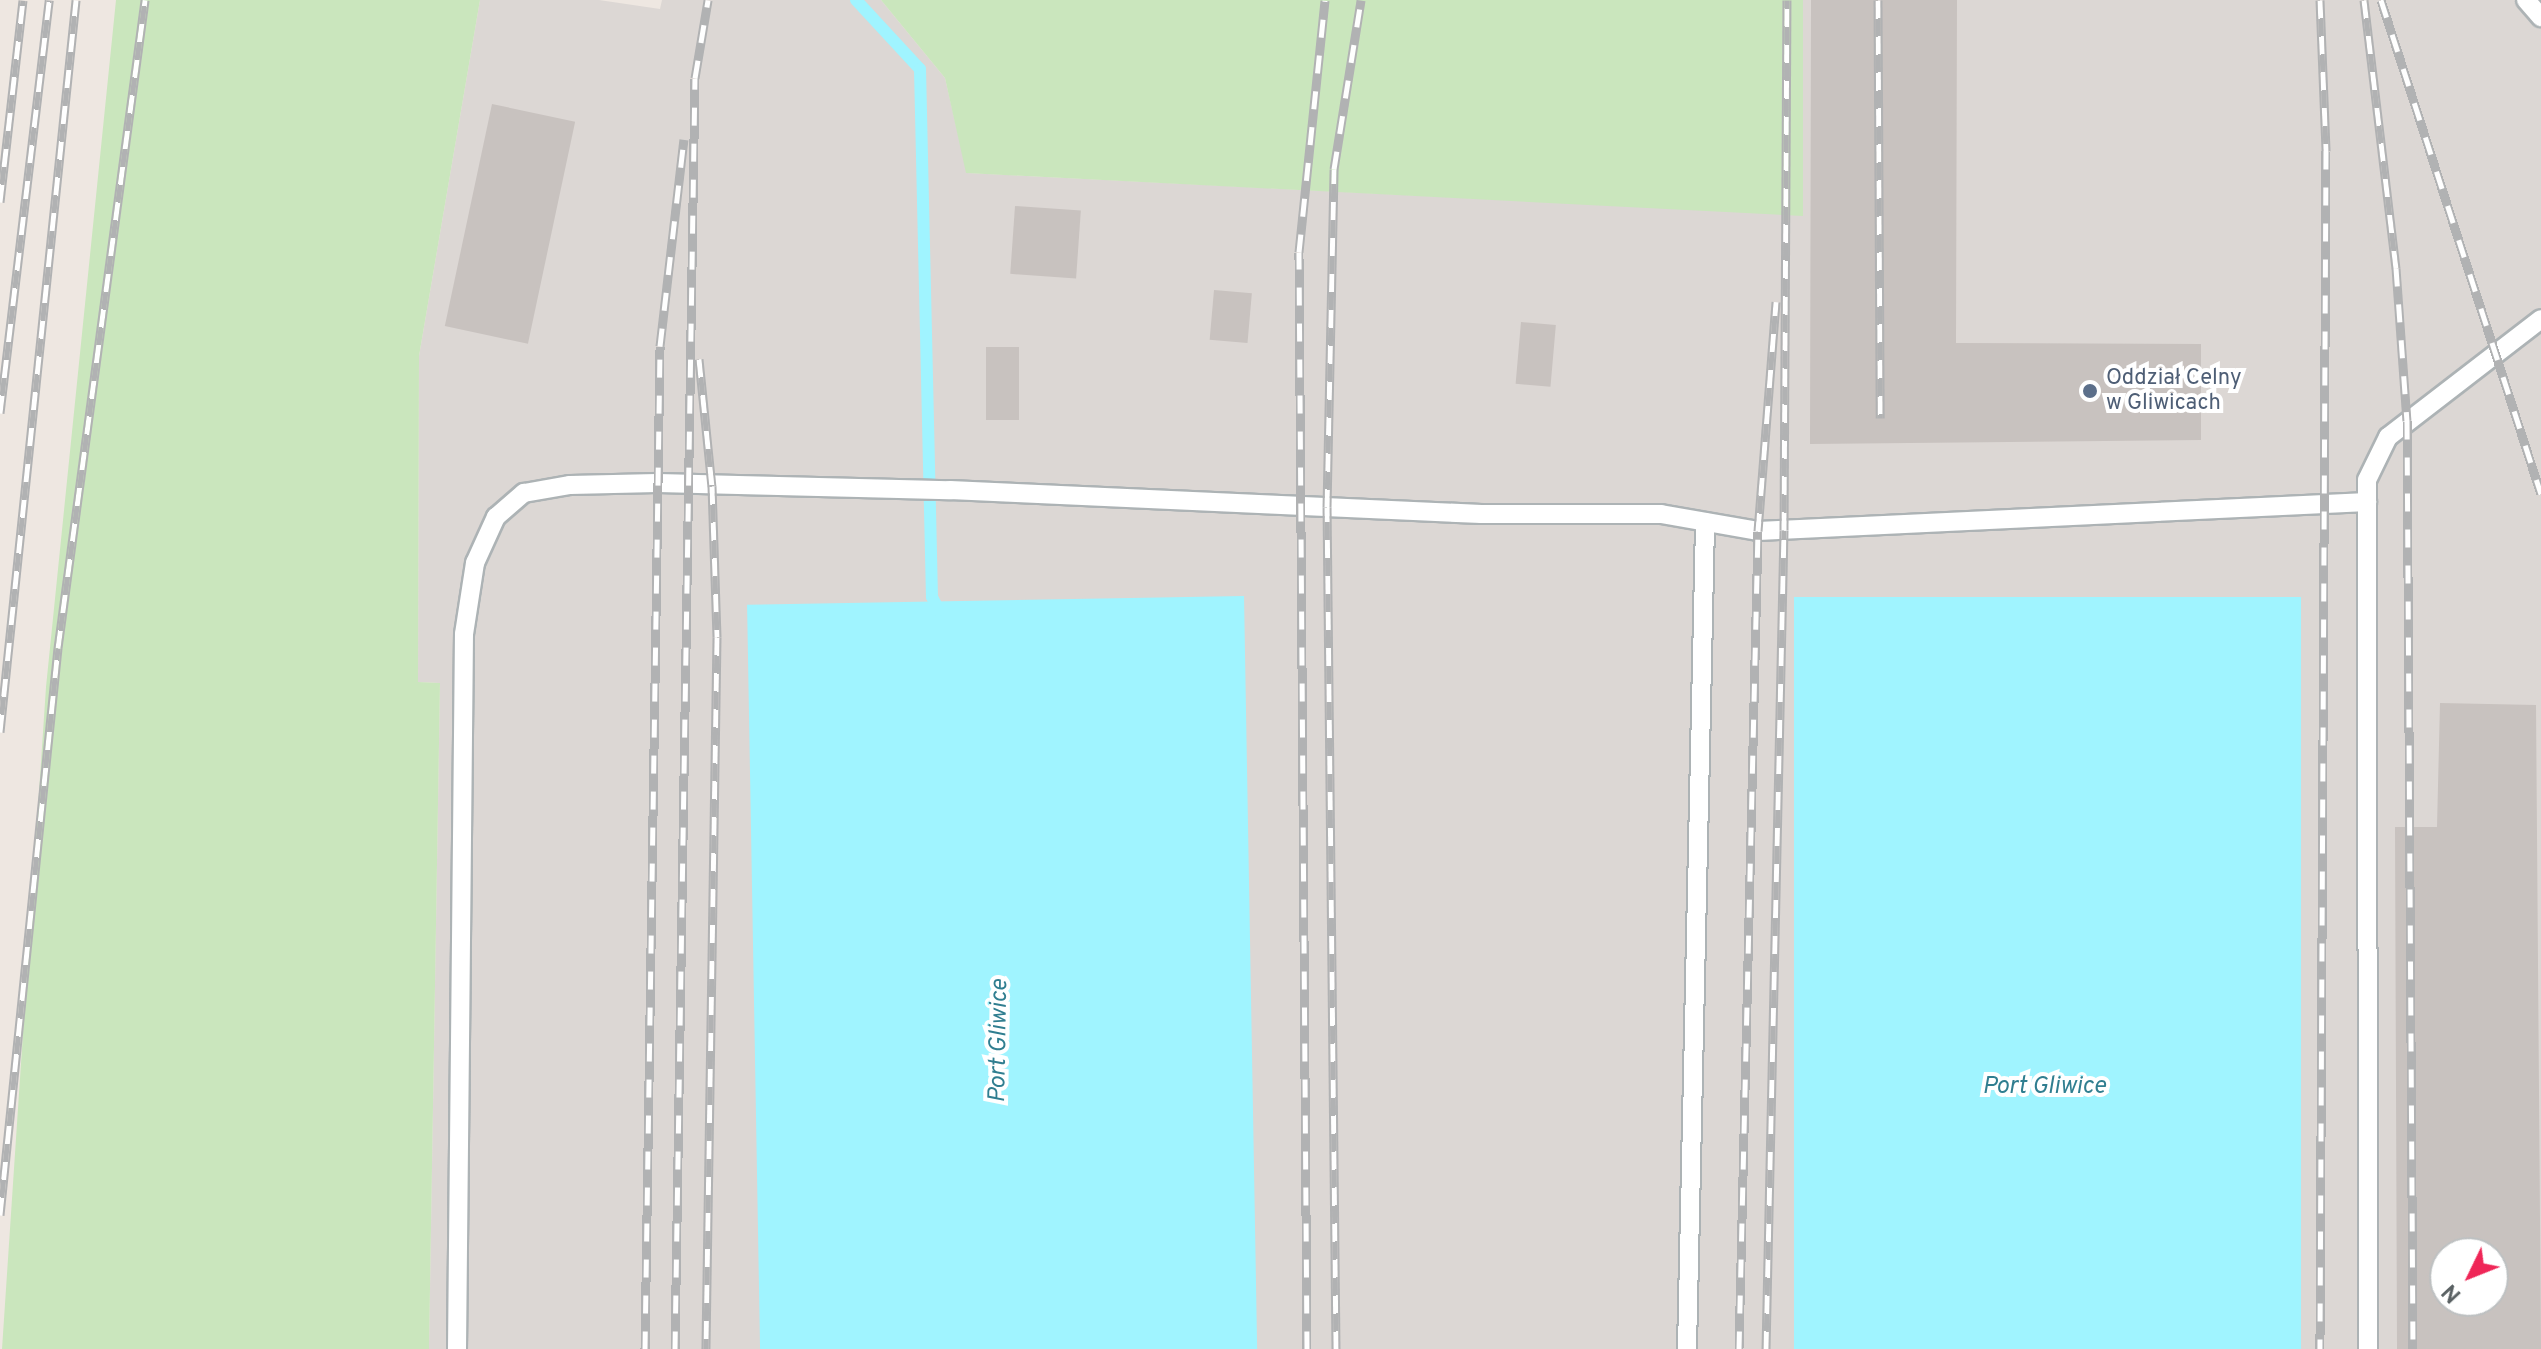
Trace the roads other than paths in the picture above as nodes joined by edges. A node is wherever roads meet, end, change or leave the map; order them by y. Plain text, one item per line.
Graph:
1 (2526, 0) edge
2 (2541, 17) edge
3 (2541, 319) edge
4 (2367, 502) junction
5 (1705, 522) junction
6 (457, 1349) edge
7 (1687, 1349) edge
8 (2368, 1349) edge

1 - 2 lane
3 - 4 lane
4 - 5 lane
4 - 8 lane
5 - 6 lane
5 - 7 lane

